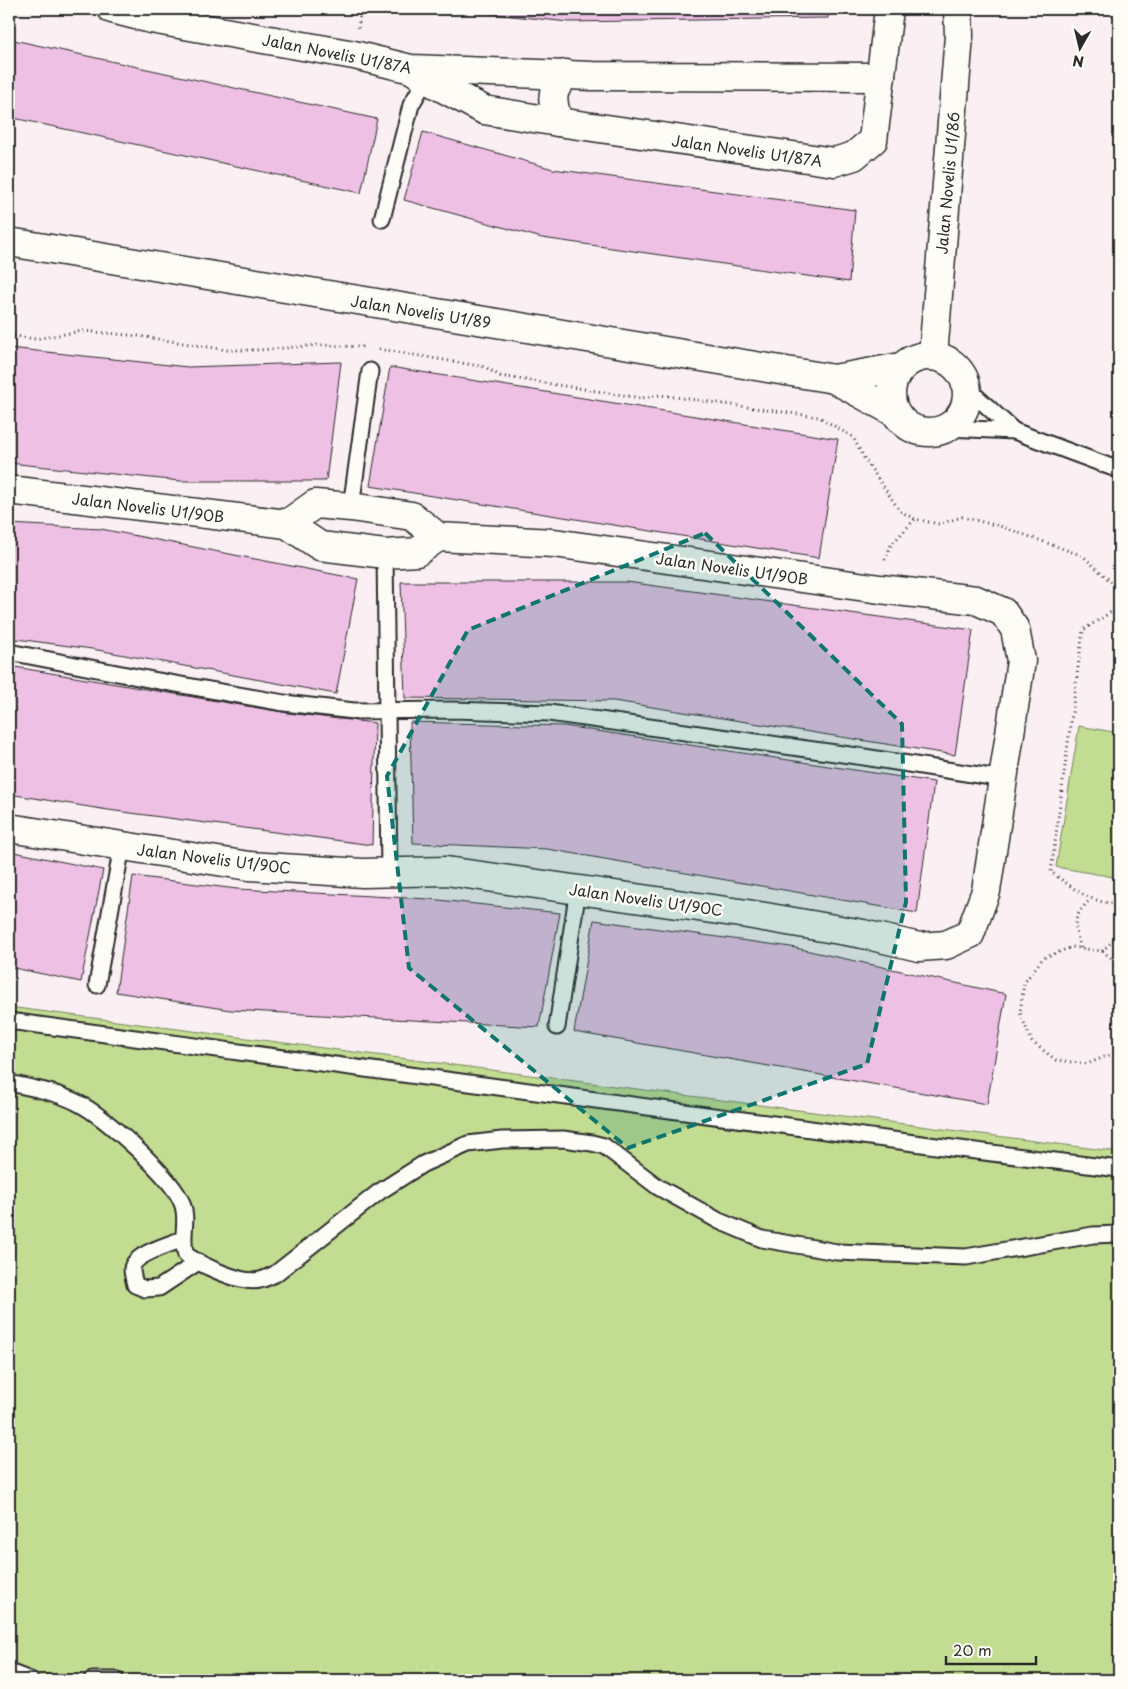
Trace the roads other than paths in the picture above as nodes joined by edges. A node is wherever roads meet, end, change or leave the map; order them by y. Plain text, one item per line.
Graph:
1 (112, 9) edge
2 (889, 9) edge
3 (958, 9) edge
4 (422, 72) junction
5 (566, 74) junction
6 (881, 77) junction
7 (558, 122) junction
8 (382, 219) dead end
9 (9, 242) edge
10 (933, 356) junction
11 (901, 367) junction
12 (370, 371) dead end
13 (834, 379) junction
14 (966, 387) junction
15 (894, 412) junction
16 (948, 428) junction
17 (1014, 431) junction
18 (1119, 470) edge
19 (9, 490) edge
20 (351, 506) junction
21 (287, 524) junction
22 (438, 537) junction
23 (385, 554) junction
24 (1015, 629) joint
25 (9, 652) edge
26 (387, 711) junction
27 (1004, 779) junction
28 (9, 828) edge
29 (122, 846) junction
30 (389, 872) junction
31 (578, 889) junction
32 (97, 985) dead end
33 (9, 1021) edge
34 (557, 1027) dead end
35 (9, 1083) edge
36 (1119, 1169) edge
37 (1119, 1234) edge
38 (183, 1239) junction
39 (198, 1262) junction
40 (9, 1672) edge
41 (30, 1680) edge
42 (92, 1680) edge
43 (116, 1680) edge

1 - 4 street, Jalan Novelis U1/87A
2 - 6 street
3 - 10 street, Jalan Novelis U1/86
4 - 5 street, Jalan Novelis U1/87A
4 - 7 street, Jalan Novelis U1/87A
4 - 8 lane
5 - 6 street, Jalan Novelis U1/87A
5 - 7 street
6 - 7 street, Jalan Novelis U1/87A
9 - 13 street, Jalan Novelis U1/89
10 - 11 street
10 - 14 street
11 - 13 street, Jalan Novelis U1/89
11 - 15 street
12 - 20 lane
13 - 15 street, Jalan Novelis U1/89
14 - 16 street
14 - 17 lane
15 - 16 street
16 - 17 lane
17 - 18 lane
19 - 21 street, Jalan Novelis U1/90B
20 - 21 street
20 - 22 street
21 - 23 street, Jalan Novelis U1/90B
22 - 23 street, Jalan Novelis U1/90B
22 - 24 street, Jalan Novelis U1/90B
23 - 26 lane
24 - 27 street, Jalan Novelis U1/90C
25 - 26 lane
26 - 27 lane
26 - 30 lane
27 - 31 street, Jalan Novelis U1/90C
28 - 29 street, Jalan Novelis U1/90C
29 - 30 street, Jalan Novelis U1/90C
29 - 32 lane
30 - 31 street, Jalan Novelis U1/90C
31 - 34 lane
33 - 36 lane
35 - 38 lane
37 - 39 lane
38 - 39 lane
38 - 39 lane
40 - 41 lane
42 - 43 lane

